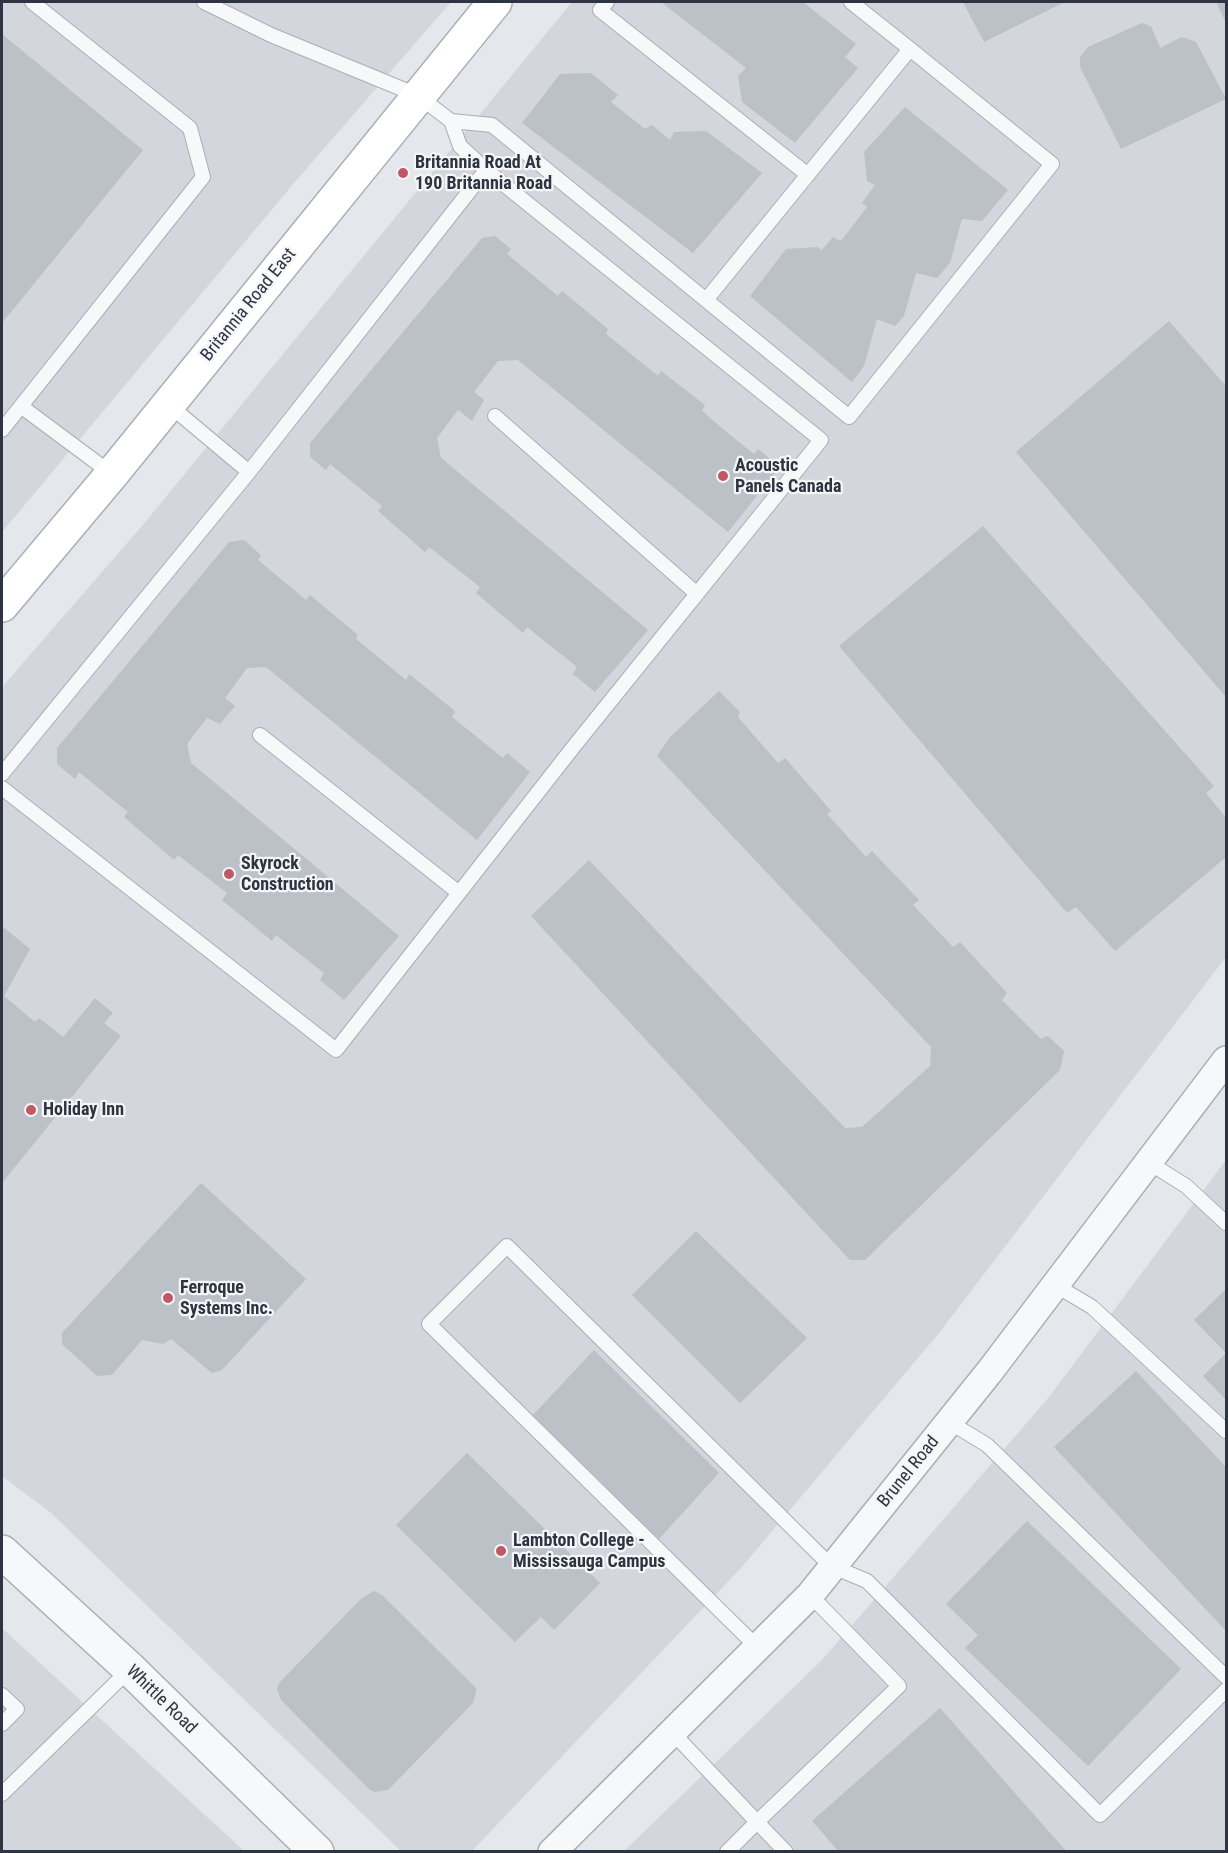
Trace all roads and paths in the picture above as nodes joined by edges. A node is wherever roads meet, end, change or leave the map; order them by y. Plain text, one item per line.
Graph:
1 (32, 2) edge
2 (495, 2) edge
3 (607, 2) edge
4 (851, 2) edge
5 (210, 4) edge
6 (910, 50) junction
7 (417, 95) junction
8 (451, 121) junction
9 (486, 170) junction
10 (808, 175) junction
11 (706, 300) junction
12 (169, 405) junction
13 (22, 407) junction
14 (495, 416) dead end
15 (2, 430) edge
16 (249, 472) junction
17 (112, 474) junction
18 (697, 594) junction
19 (2, 605) edge
20 (260, 735) dead end
21 (2, 774) edge
22 (2, 788) edge
23 (459, 893) junction
24 (1227, 1060) edge
25 (1148, 1162) junction
26 (1227, 1223) edge
27 (1055, 1285) junction
28 (949, 1422) junction
29 (1227, 1431) edge
30 (2, 1552) edge
31 (831, 1566) junction
32 (810, 1595) junction
33 (758, 1647) junction
34 (130, 1669) junction
35 (1227, 1677) edge
36 (1227, 1690) edge
37 (2, 1695) edge
38 (2, 1724) edge
39 (672, 1732) junction
40 (2, 1794) edge
41 (758, 1822) junction
42 (316, 1851) edge
43 (552, 1851) edge
44 (727, 1851) edge
45 (786, 1851) edge

1 - 13 lane
2 - 7 main road, Britannia Road East
3 - 10 lane
4 - 6 lane
5 - 7 lane
6 - 10 lane
6 - 11 lane
7 - 8 lane
7 - 12 main road, Britannia Road East
8 - 9 lane
8 - 11 lane
9 - 16 lane
9 - 18 lane
10 - 11 lane
12 - 16 lane
12 - 17 main road, Britannia Road East
13 - 15 lane
13 - 17 lane
14 - 18 lane
16 - 21 lane
17 - 19 main road, Britannia Road East
18 - 23 lane
20 - 23 lane
22 - 23 lane
24 - 25 street, Brunel Road
25 - 26 lane
25 - 27 street, Brunel Road
27 - 28 street, Brunel Road
27 - 29 lane
28 - 31 street, Brunel Road
28 - 35 lane
30 - 34 street, Whittle Road
31 - 32 street, Brunel Road
31 - 33 lane
31 - 36 lane
32 - 33 street, Brunel Road
32 - 41 lane
33 - 39 street, Brunel Road
34 - 40 lane
34 - 42 street, Whittle Road
37 - 38 lane
39 - 41 lane
39 - 43 street, Brunel Road
41 - 44 lane
41 - 45 lane

